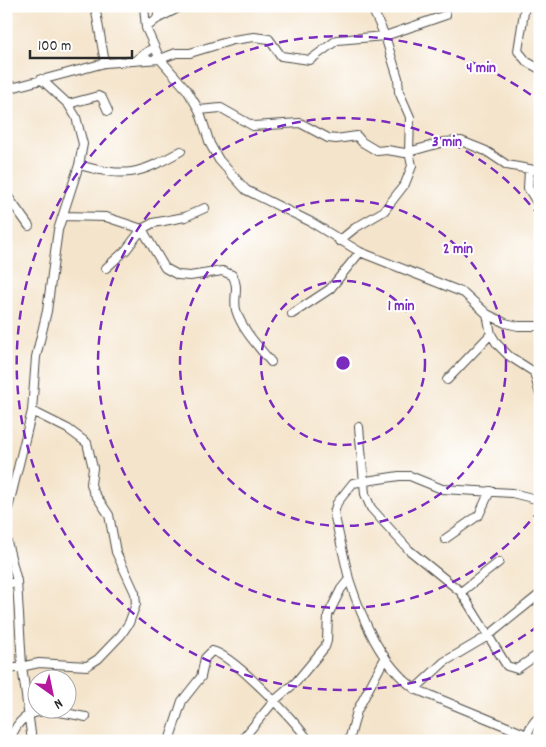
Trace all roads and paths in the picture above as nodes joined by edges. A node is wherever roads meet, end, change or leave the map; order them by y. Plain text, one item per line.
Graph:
1 (95, 6) edge
2 (144, 6) edge
3 (160, 6) edge
4 (182, 6) edge
5 (371, 6) edge
6 (525, 6) edge
7 (446, 15) dead end
8 (157, 19) junction
9 (146, 28) junction
10 (385, 36) junction
11 (154, 47) junction
12 (138, 59) junction
13 (160, 59) junction
14 (105, 63) junction
15 (540, 68) edge
16 (41, 79) junction
17 (6, 84) edge
18 (68, 104) junction
19 (199, 110) junction
20 (108, 111) dead end
21 (181, 151) dead end
22 (409, 152) junction
23 (79, 165) junction
24 (529, 170) junction
25 (540, 171) edge
26 (6, 194) edge
27 (540, 207) edge
28 (205, 208) dead end
29 (63, 216) junction
30 (29, 226) dead end
31 (142, 229) junction
32 (339, 241) junction
33 (360, 252) junction
34 (106, 268) dead end
35 (292, 314) dead end
36 (487, 314) junction
37 (540, 326) edge
38 (491, 334) junction
39 (271, 362) dead end
40 (447, 380) dead end
41 (540, 395) edge
42 (32, 411) junction
43 (359, 427) dead end
44 (364, 480) junction
45 (490, 491) junction
46 (540, 500) edge
47 (6, 517) edge
48 (6, 538) edge
49 (445, 539) dead end
50 (499, 562) dead end
51 (349, 579) junction
52 (17, 581) junction
53 (6, 585) edge
54 (461, 592) junction
55 (540, 594) edge
56 (488, 636) junction
57 (540, 653) edge
58 (385, 658) junction
59 (22, 666) junction
60 (6, 670) edge
61 (415, 689) junction
62 (274, 701) junction
63 (28, 715) joint
64 (78, 716) edge
65 (540, 716) edge
66 (86, 717) dead end
67 (29, 720) edge
68 (527, 738) edge
69 (10, 741) edge
70 (32, 741) edge
71 (169, 741) edge
72 (241, 741) edge
73 (309, 741) edge
74 (349, 741) edge

1 - 14 street
2 - 9 street
3 - 8 street
4 - 8 street
5 - 10 street
6 - 15 street
7 - 10 street
8 - 9 street
9 - 11 street
10 - 13 street
10 - 22 street
11 - 12 street
11 - 13 street
12 - 13 street
12 - 14 street
13 - 19 street
14 - 16 street
16 - 17 street
16 - 18 street
18 - 20 street
18 - 23 street
19 - 22 street
19 - 32 street
21 - 23 street
22 - 24 street
22 - 32 street
23 - 29 street
24 - 25 street
24 - 27 street
26 - 30 street
28 - 31 street
29 - 31 street
29 - 42 street
31 - 34 street
31 - 39 street
32 - 33 street
33 - 35 street
33 - 36 street
36 - 37 street
36 - 38 street
38 - 40 street
38 - 41 street
42 - 47 street
42 - 59 street
43 - 44 street
44 - 45 street
44 - 51 street
44 - 54 street
45 - 46 street
45 - 49 street
48 - 52 street
50 - 54 street
51 - 58 street
51 - 62 street
52 - 53 street
52 - 59 street
54 - 56 street
55 - 56 street
56 - 57 street
56 - 61 street
58 - 61 street
58 - 74 street
59 - 60 street
59 - 63 street
61 - 68 street
62 - 71 street
62 - 72 street
62 - 73 street
63 - 69 street
64 - 66 street
65 - 68 street
67 - 70 street

